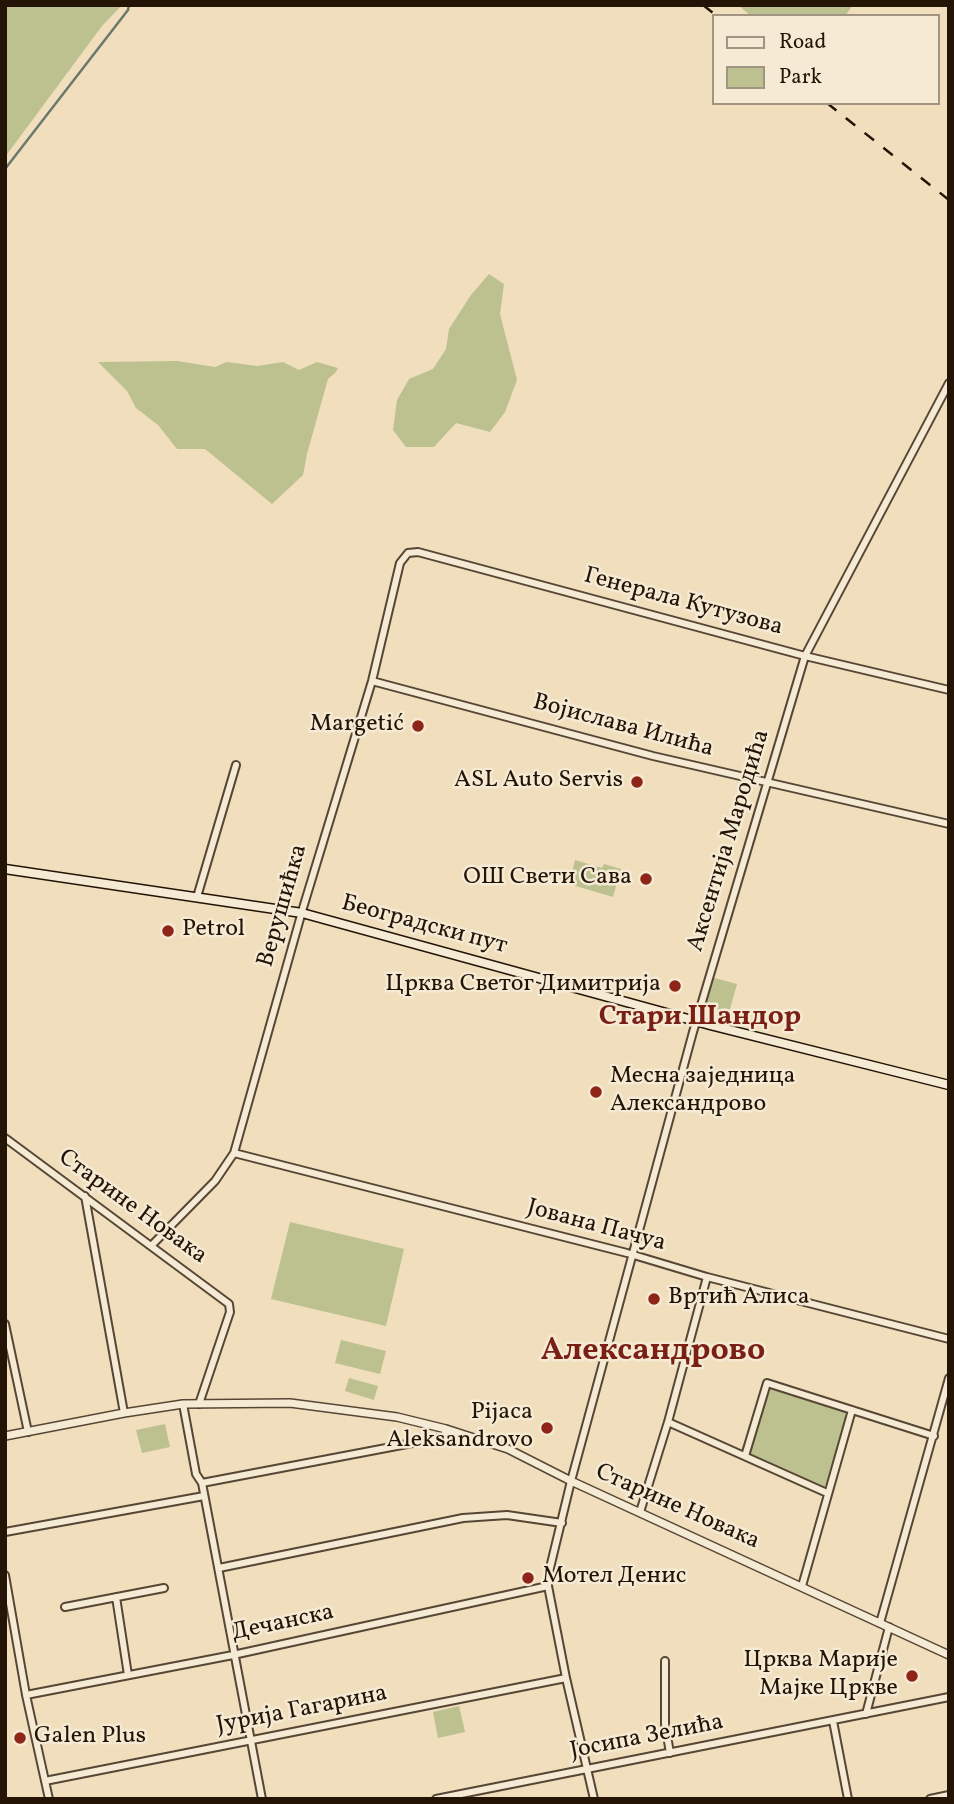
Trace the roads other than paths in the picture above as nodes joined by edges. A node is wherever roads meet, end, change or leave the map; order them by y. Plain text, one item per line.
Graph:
1 (949, 383) edge
2 (408, 553) joint
3 (806, 656) junction
4 (372, 681) junction
5 (949, 690) edge
6 (236, 765) dead end
7 (767, 784) junction
8 (949, 824) edge
9 (6, 871) edge
10 (197, 897) junction
11 (302, 913) junction
12 (696, 1021) junction
13 (949, 1085) edge
14 (5, 1138) edge
15 (234, 1153) junction
16 (85, 1196) junction
17 (152, 1245) junction
18 (632, 1255) junction
19 (707, 1277) junction
20 (5, 1324) edge
21 (949, 1339) edge
22 (949, 1378) edge
23 (183, 1404) junction
24 (199, 1404) junction
25 (852, 1410) junction
26 (124, 1413) junction
27 (667, 1423) junction
28 (446, 1429) junction
29 (28, 1432) junction
30 (5, 1436) edge
31 (934, 1436) junction
32 (745, 1456) junction
33 (571, 1481) junction
34 (202, 1483) junction
35 (827, 1493) junction
36 (204, 1496) junction
37 (640, 1512) junction
38 (562, 1522) junction
39 (5, 1532) edge
40 (219, 1568) junction
41 (5, 1575) edge
42 (548, 1586) junction
43 (803, 1587) junction
44 (164, 1588) dead end
45 (116, 1597) junction
46 (65, 1607) dead end
47 (880, 1623) junction
48 (889, 1627) junction
49 (233, 1655) junction
50 (949, 1655) edge
51 (665, 1661) dead end
52 (128, 1675) junction
53 (566, 1678) junction
54 (26, 1695) junction
55 (949, 1697) edge
56 (866, 1714) junction
57 (833, 1721) junction
58 (252, 1740) junction
59 (670, 1753) junction
60 (587, 1769) junction
61 (45, 1781) junction
62 (949, 1795) edge
63 (49, 1799) edge
64 (261, 1799) edge
65 (436, 1799) edge
66 (594, 1799) edge
67 (848, 1799) edge
68 (930, 1799) edge

1 - 3 street, Аксентија Мародића
2 - 3 street, Генерала Кутузова
2 - 4 street, Верушићка
3 - 5 street, Генерала Кутузова
3 - 7 street, Аксентија Мародића
4 - 7 street, Војислава Илића
4 - 11 street, Верушићка
6 - 10 street
7 - 8 street, Војислава Илића
7 - 12 street, Аксентија Мародића
9 - 10 main road, Београдски пут
10 - 11 main road, Београдски пут
11 - 12 main road, Београдски пут
11 - 15 street, Верушићка
12 - 13 main road, Београдски пут
12 - 18 street, Аксентија Мародића
14 - 16 street, Старине Новака
15 - 17 street, Верушићка
15 - 18 street, Јована Пачуа
16 - 17 street, Старине Новака
16 - 26 street
17 - 24 street, Старине Новака
18 - 19 street, Јована Пачуа
18 - 33 street, Аксентија Мародића
19 - 21 street, Јована Пачуа
19 - 27 street
20 - 29 street
22 - 31 street
23 - 24 street, Старине Новака
23 - 26 street, Старине Новака
23 - 34 street
24 - 28 street, Старине Новака
25 - 31 street
25 - 32 street
25 - 35 street
26 - 29 street, Старине Новака
27 - 32 street
27 - 37 street
28 - 33 street, Старине Новака
28 - 34 street
29 - 30 street, Старине Новака
31 - 47 street
32 - 35 street
33 - 37 street, Старине Новака
33 - 38 street, Аксентија Мародића
34 - 36 street
35 - 43 street
36 - 39 street
36 - 40 street
37 - 43 street, Старине Новака
38 - 40 street
38 - 42 street, Аксентија Мародића
40 - 49 street
41 - 54 street
42 - 49 street, Дечанска
42 - 53 street, Аксентија Мародића
43 - 47 street, Старине Новака
44 - 45 street
45 - 46 street
45 - 52 street
47 - 48 street, Старине Новака
48 - 50 street, Старине Новака
48 - 56 street
49 - 52 street, Дечанска
49 - 58 street
51 - 59 street
52 - 54 street, Дечанска
53 - 58 street, Јурија Гагарина
53 - 60 street, Аксентија Мародића
54 - 61 street
55 - 56 street, Јосипа Зелића
56 - 57 street, Јосипа Зелића
57 - 59 street, Јосипа Зелића
57 - 67 street
58 - 61 street, Јурија Гагарина
58 - 64 street
59 - 60 street, Јосипа Зелића
60 - 65 street, Јосипа Зелића
60 - 66 street, Аксентија Мародића
61 - 63 street
62 - 68 street

